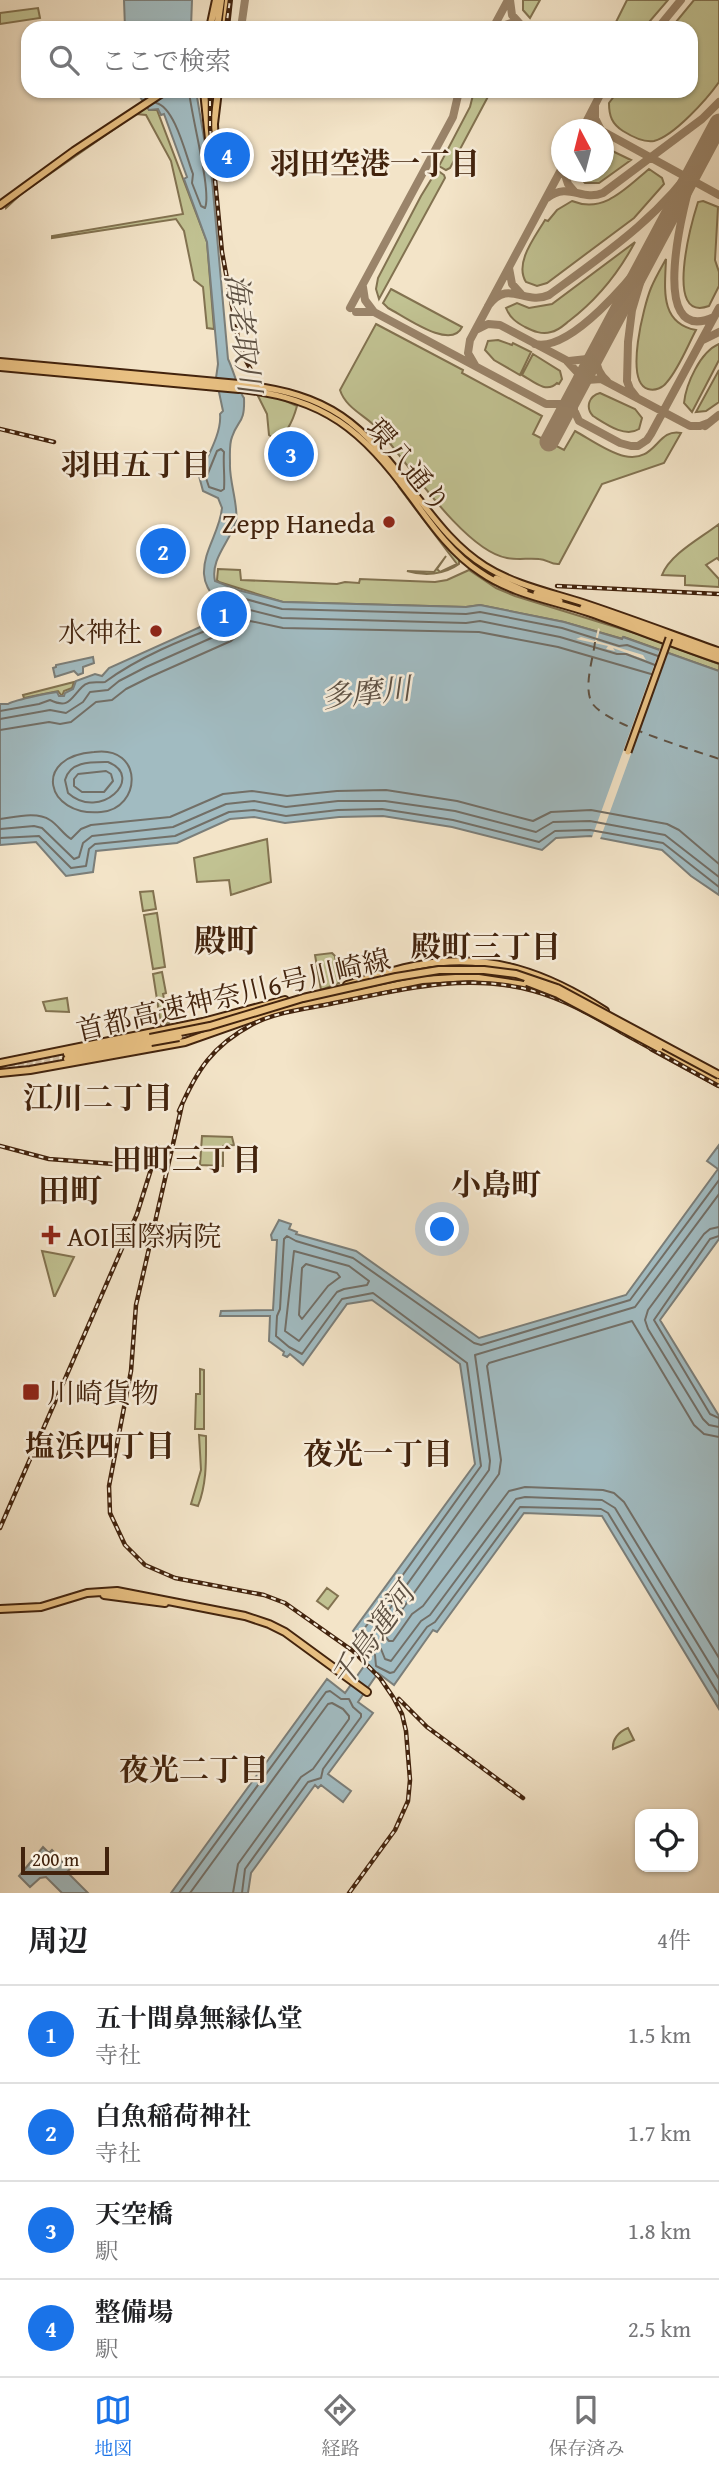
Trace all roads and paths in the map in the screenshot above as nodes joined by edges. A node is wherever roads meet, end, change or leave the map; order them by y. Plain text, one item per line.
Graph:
1 (215, 0) edge
2 (225, 0) edge
3 (212, 21) edge
4 (222, 21) edge
5 (148, 98) edge
6 (154, 98) edge
7 (205, 98) edge
8 (217, 98) edge
9 (0, 203) edge
10 (0, 365) edge
11 (239, 386) junction
12 (467, 561) junction
13 (508, 578) junction
14 (555, 599) junction
15 (669, 638) junction
16 (719, 656) edge
17 (628, 751) dead end
18 (392, 972) junction
19 (459, 977) junction
20 (631, 1026) junction
21 (0, 1063) edge
22 (0, 1073) edge
23 (719, 1077) edge
24 (0, 1611) edge
25 (367, 1692) dead end

1 - 3 highway
2 - 4 highway
5 - 9 highway
6 - 9 highway
7 - 8 highway
10 - 11 highway, 環八通り
11 - 12 main road, 環八通り
11 - 13 main road, 環八通り
12 - 14 main road
12 - 16 main road, 環八通り
13 - 14 main road
13 - 16 main road, 環八通り
14 - 15 main road
15 - 16 main road
15 - 17 main road, bridge
18 - 20 highway, bridge
18 - 21 highway
18 - 23 highway
19 - 22 highway
19 - 23 highway
19 - 23 highway, bridge
20 - 23 highway, 首都高速神奈川6号川崎線, bridge
20 - 23 highway, 首都高速神奈川6号川崎線, bridge
24 - 25 highway

